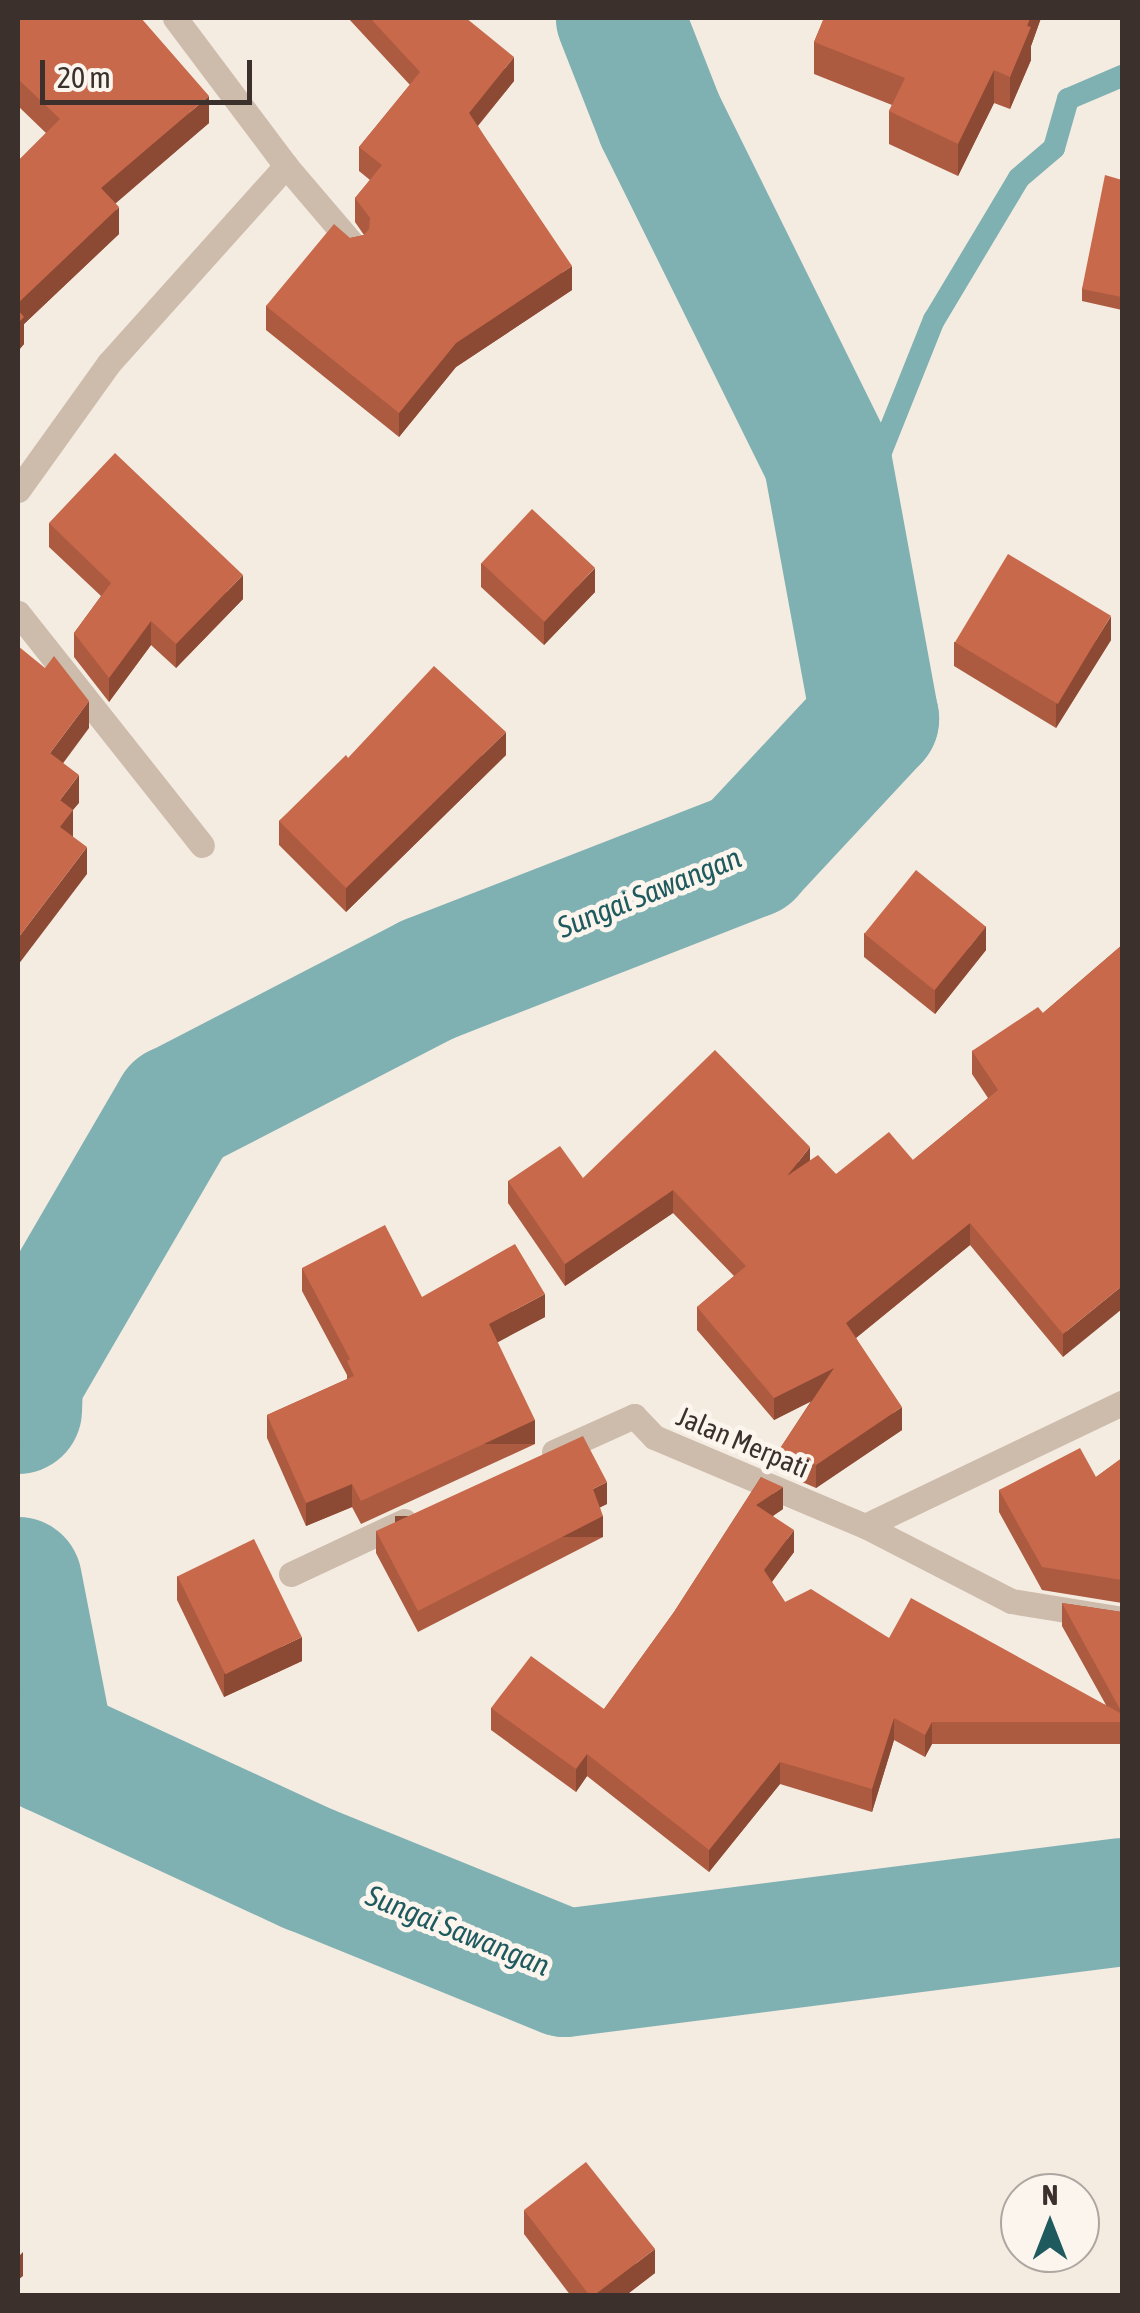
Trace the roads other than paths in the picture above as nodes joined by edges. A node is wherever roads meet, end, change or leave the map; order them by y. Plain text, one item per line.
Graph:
1 (175, 18) edge
2 (286, 166) junction
3 (354, 246) edge
4 (18, 490) edge
5 (18, 613) edge
6 (202, 845) dead end
7 (1122, 1403) edge
8 (526, 1466) edge
9 (435, 1507) edge
10 (865, 1526) junction
11 (291, 1574) dead end
12 (1122, 1619) edge

1 - 2 street
2 - 3 street
2 - 4 street
5 - 6 street
7 - 10 street
8 - 10 street, Jalan Merpati
9 - 11 street
10 - 12 street

